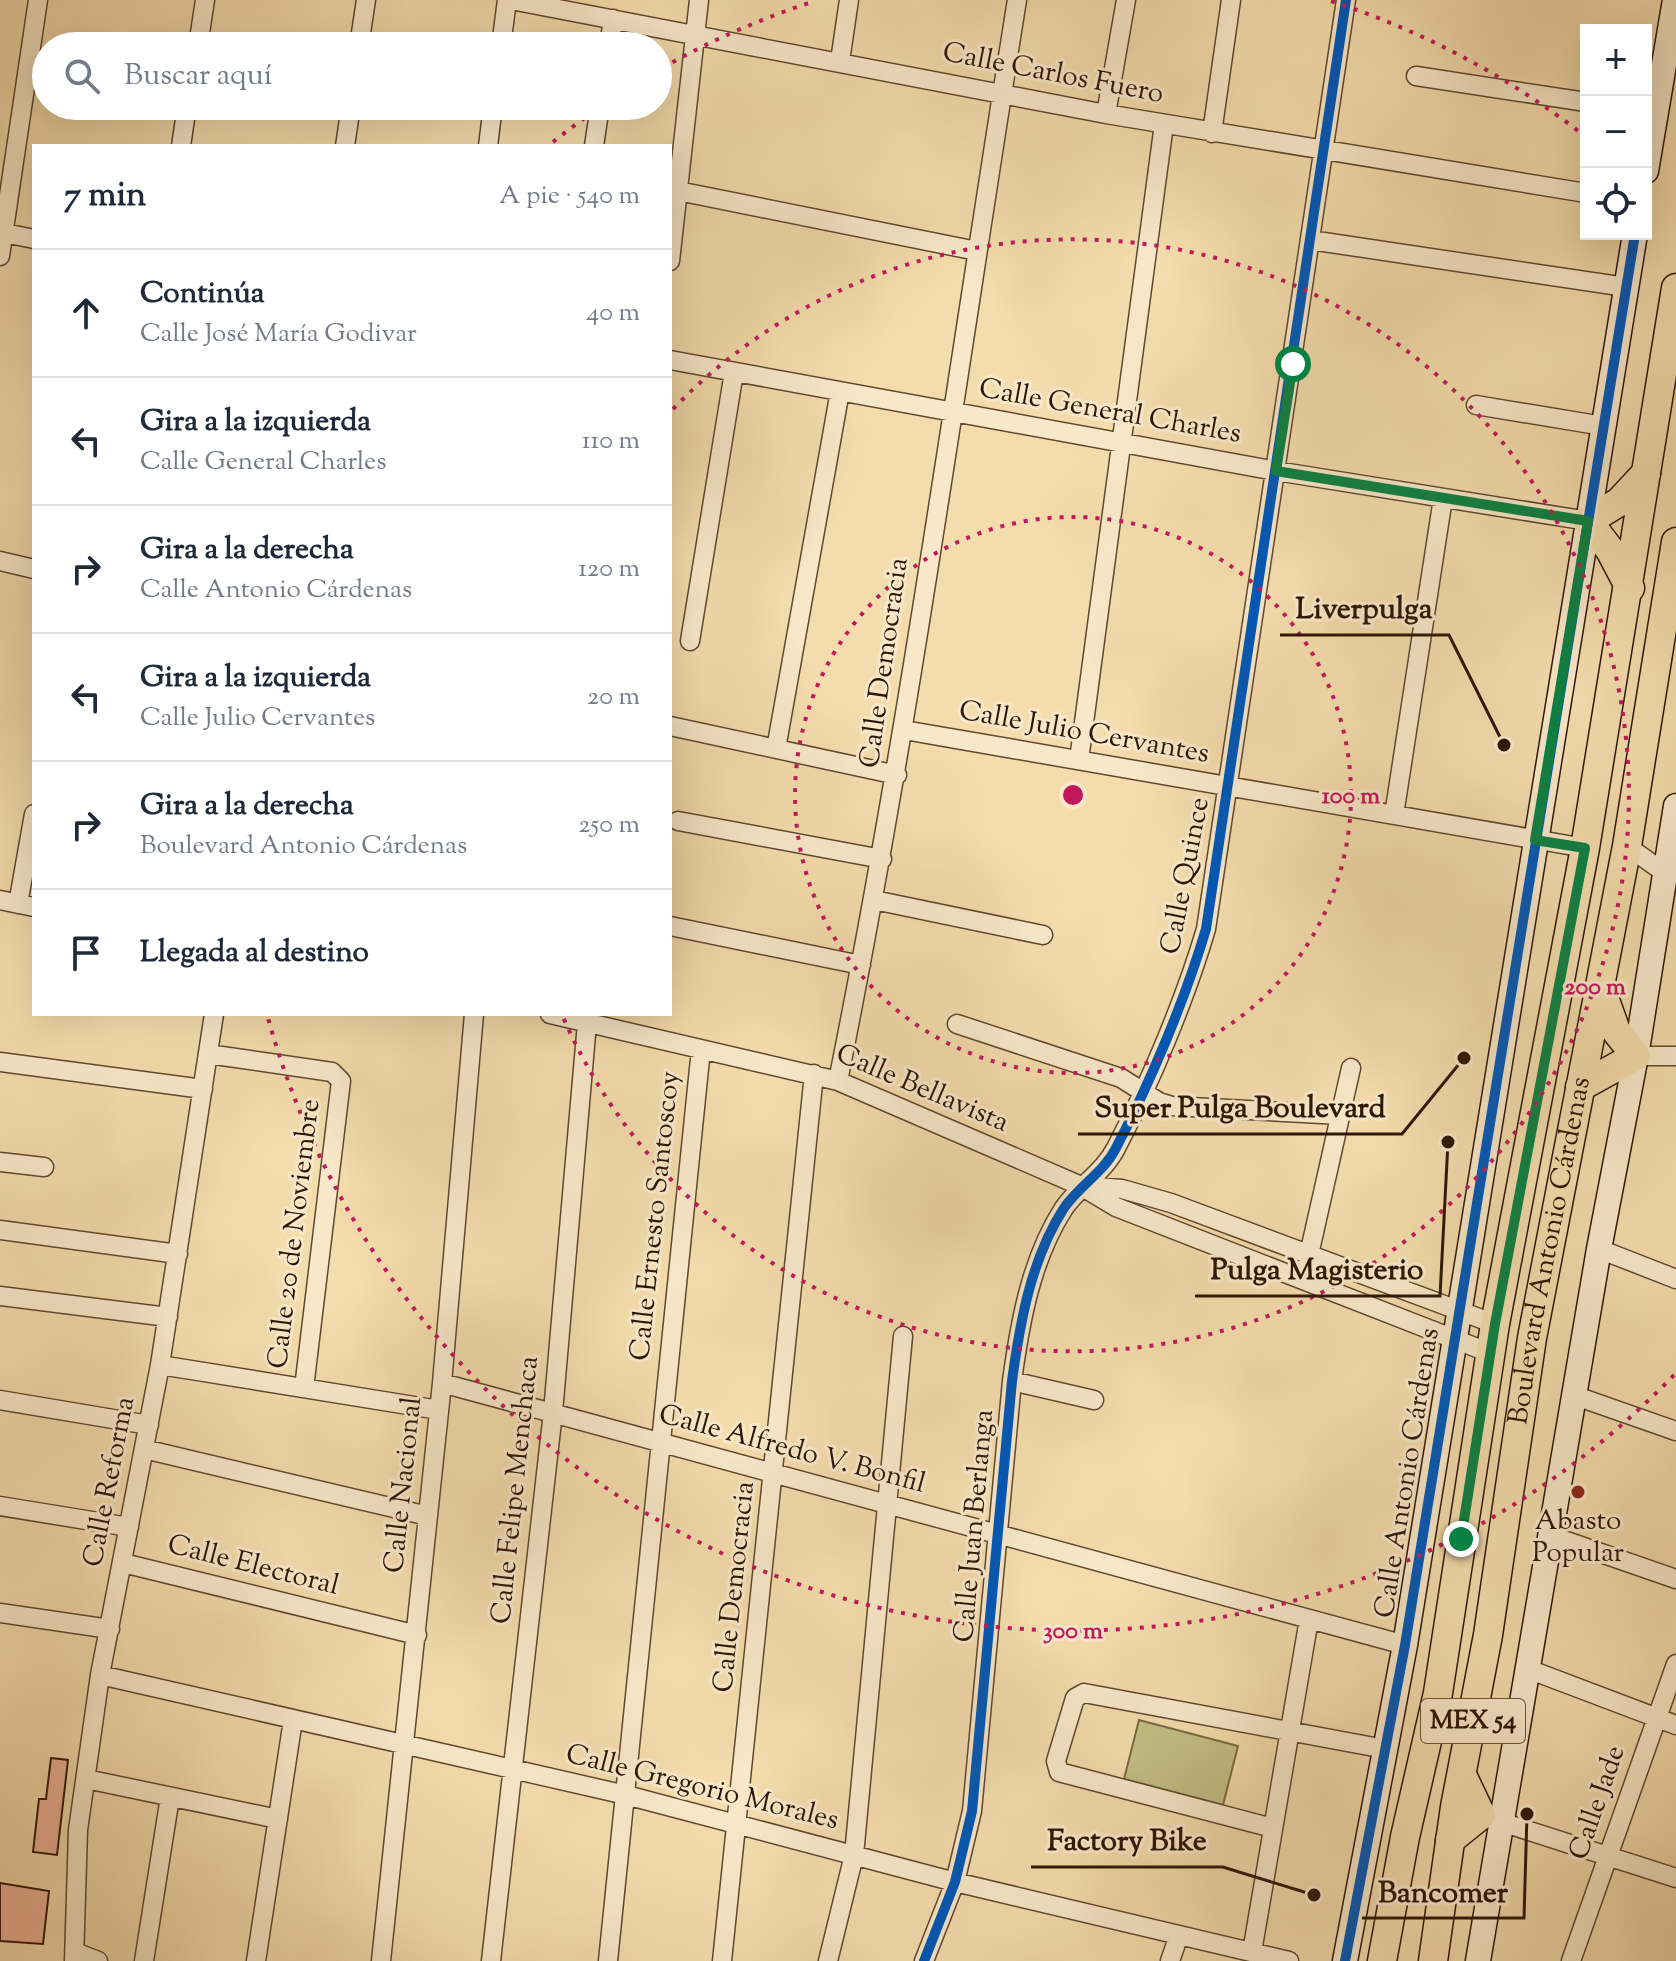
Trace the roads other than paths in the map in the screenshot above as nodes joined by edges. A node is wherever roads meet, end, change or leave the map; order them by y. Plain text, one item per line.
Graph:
1 (38, 0) edge
2 (205, 0) edge
3 (366, 0) edge
4 (509, 0) edge
5 (699, 0) edge
6 (849, 0) edge
7 (1017, 0) edge
8 (1126, 0) edge
9 (1231, 0) edge
10 (1346, 0) edge
11 (1675, 0) edge
12 (613, 19) junction
13 (33, 32) edge
14 (200, 32) edge
15 (361, 32) edge
16 (503, 32) edge
17 (611, 32) edge
18 (694, 34) junction
19 (32, 39) edge
20 (840, 61) junction
21 (1416, 76) dead end
22 (1002, 94) junction
23 (1580, 101) edge
24 (1652, 106) edge
25 (1106, 114) junction
26 (185, 120) edge
27 (349, 120) edge
28 (491, 120) edge
29 (598, 120) edge
30 (1164, 124) junction
31 (1212, 133) junction
32 (181, 144) edge
33 (345, 144) edge
34 (488, 144) edge
35 (594, 144) edge
36 (1324, 151) junction
37 (678, 191) junction
38 (1580, 192) edge
39 (2, 233) edge
40 (32, 239) edge
41 (1310, 240) junction
42 (1634, 240) edge
43 (672, 244) edge
44 (977, 251) junction
45 (0, 256) edge
46 (1626, 287) junction
47 (1676, 288) edge
48 (1674, 317) edge
49 (672, 360) edge
50 (734, 372) junction
51 (1669, 383) edge
52 (840, 391) junction
53 (1476, 405) dead end
54 (951, 412) junction
55 (1603, 426) junction
56 (1122, 443) junction
57 (1276, 471) junction
58 (1646, 473) junction
59 (1443, 498) junction
60 (1588, 521) junction
61 (1676, 542) edge
62 (0, 561) edge
63 (32, 569) edge
64 (1630, 588) junction
65 (690, 641) dead end
66 (672, 726) edge
67 (904, 730) junction
68 (776, 749) junction
69 (1079, 760) junction
70 (897, 775) junction
71 (1228, 786) junction
72 (1676, 806) edge
73 (1394, 815) junction
74 (678, 821) dead end
75 (32, 825) edge
76 (1535, 840) junction
77 (1627, 846) junction
78 (1585, 848) junction
79 (882, 859) junction
80 (1671, 873) edge
81 (874, 900) junction
82 (17, 904) edge
83 (672, 926) edge
84 (1043, 935) dead end
85 (861, 965) junction
86 (1600, 984) junction
87 (214, 1016) edge
88 (474, 1016) edge
89 (558, 1016) edge
90 (587, 1023) junction
91 (957, 1024) dead end
92 (701, 1049) junction
93 (208, 1054) junction
94 (1636, 1056) junction
95 (1676, 1056) edge
96 (0, 1062) edge
97 (1351, 1068) dead end
98 (814, 1074) junction
99 (838, 1081) junction
100 (1580, 1087) junction
101 (203, 1089) junction
102 (1141, 1090) junction
103 (1341, 1115) junction
104 (0, 1162) edge
105 (44, 1167) dead end
106 (1081, 1186) junction
107 (0, 1230) edge
108 (1599, 1249) junction
109 (178, 1254) junction
110 (1308, 1257) junction
111 (1303, 1278) junction
112 (1676, 1279) edge
113 (0, 1296) edge
114 (1458, 1311) junction
115 (168, 1317) junction
116 (1495, 1324) junction
117 (903, 1336) dead end
118 (1453, 1338) junction
119 (1490, 1353) junction
120 (160, 1365) junction
121 (1012, 1381) junction
122 (442, 1383) junction
123 (304, 1388) junction
124 (1573, 1395) junction
125 (0, 1400) edge
126 (1094, 1400) dead end
127 (439, 1410) junction
128 (553, 1412) junction
129 (149, 1425) junction
130 (1676, 1431) edge
131 (662, 1444) junction
132 (144, 1449) junction
133 (775, 1474) junction
134 (885, 1503) junction
135 (0, 1506) edge
136 (428, 1516) junction
137 (129, 1527) junction
138 (997, 1534) junction
139 (1549, 1535) junction
140 (123, 1563) junction
141 (1676, 1579) edge
142 (0, 1613) edge
143 (1309, 1619) junction
144 (110, 1629) junction
145 (417, 1635) junction
146 (1405, 1645) junction
147 (1676, 1664) edge
148 (1528, 1669) junction
149 (100, 1675) junction
150 (1438, 1693) junction
151 (1656, 1718) junction
152 (293, 1720) junction
153 (1676, 1725) edge
154 (1289, 1734) junction
155 (404, 1746) junction
156 (1385, 1749) junction
157 (515, 1771) junction
158 (86, 1779) junction
159 (626, 1795) junction
160 (170, 1797) junction
161 (1480, 1815) junction
162 (278, 1819) junction
163 (739, 1823) junction
164 (1273, 1828) junction
165 (1405, 1837) junction
166 (1610, 1854) junction
167 (854, 1855) junction
168 (1676, 1878) edge
169 (955, 1882) junction
170 (1179, 1935) junction
171 (1252, 1952) junction
172 (75, 1957) edge
173 (98, 1961) edge
174 (144, 1961) edge
175 (256, 1961) edge
176 (381, 1961) edge
177 (491, 1961) edge
178 (608, 1961) edge
179 (722, 1961) edge
180 (828, 1961) edge
181 (924, 1961) edge
182 (1170, 1961) edge
183 (1289, 1961) edge
184 (1345, 1961) edge
185 (1382, 1961) edge
186 (1433, 1961) edge
187 (1478, 1961) edge
188 (1571, 1961) edge

1 - 13 street
2 - 14 street
3 - 15 street
4 - 12 street, Calle Carlos Fuero
4 - 16 street
5 - 18 street
6 - 20 street
7 - 22 street, Calle Democracia
8 - 25 street
9 - 31 street
10 - 36 street, Calle Quince
11 - 24 street
12 - 17 street
12 - 18 street, Calle Carlos Fuero
18 - 20 street, Calle Carlos Fuero
18 - 37 street
19 - 39 street
20 - 22 street, Calle Carlos Fuero
21 - 23 street
22 - 25 street, Calle Carlos Fuero
22 - 44 street, Calle Democracia
25 - 30 street, Calle Carlos Fuero
26 - 32 street
27 - 33 street
28 - 34 street
29 - 35 street
30 - 31 street, Calle Carlos Fuero
30 - 56 street
31 - 36 street, Calle Carlos Fuero
36 - 38 street, Calle Carlos Fuero
36 - 41 street, Calle Quince
37 - 43 street
37 - 44 street
39 - 40 street
39 - 45 street
41 - 46 street
41 - 57 street, Calle Quince
42 - 46 street, Calle Antonio Cárdenas
44 - 54 street, Calle Democracia
46 - 55 street, Calle Antonio Cárdenas
47 - 48 main road, Boulevard Antonio Cárdenas / MEX 54
48 - 51 main road, Boulevard Antonio Cárdenas / MEX 54
49 - 50 street, Calle General Charles
50 - 52 street, Calle General Charles
50 - 65 street
51 - 58 main road, Boulevard Antonio Cárdenas / MEX 54
52 - 54 street, Calle General Charles
52 - 68 street
53 - 55 street
54 - 56 street, Calle General Charles
54 - 67 street, Calle Democracia
55 - 60 street, Calle Antonio Cárdenas
56 - 57 street, Calle General Charles
56 - 69 street
57 - 59 street, Calle General Charles
57 - 71 street, Calle Quince
58 - 60 main road
58 - 64 main road, Boulevard Antonio Cárdenas / MEX 54
59 - 60 street, Calle General Charles
59 - 73 street
60 - 64 main road
60 - 76 street, Calle Antonio Cárdenas
61 - 77 main road, Boulevard Antonio Cárdenas / MEX 54
62 - 63 street
64 - 78 main road, Boulevard Antonio Cárdenas / MEX 54
66 - 68 street
67 - 69 street, Calle Julio Cervantes
67 - 70 street, Calle Democracia
68 - 70 street
69 - 71 street, Calle Julio Cervantes
70 - 79 street, Calle Democracia
71 - 73 street, Calle Julio Cervantes
71 - 102 street, Calle Quince
72 - 80 street
73 - 76 street, Calle Julio Cervantes
74 - 79 street
75 - 82 street
76 - 78 street, Calle Julio Cervantes
76 - 114 street, Calle Antonio Cárdenas
77 - 80 street
77 - 86 main road, Boulevard Antonio Cárdenas / MEX 54
78 - 116 main road, Boulevard Antonio Cárdenas / MEX 54
79 - 81 street, Calle Democracia
80 - 94 street
81 - 84 street
81 - 85 street, Calle Democracia
83 - 85 street
85 - 99 street, Calle Democracia
86 - 94 main road
86 - 100 main road, Boulevard Antonio Cárdenas / MEX 54
87 - 93 street, Calle Reforma
88 - 122 street, Calle Nacional
89 - 90 street, Calle Bellavista
90 - 92 street, Calle Bellavista
90 - 128 street, Calle Felipe Menchaca
91 - 102 street
92 - 98 street, Calle Bellavista
92 - 131 street, Calle Ernesto Santoscoy
93 - 101 street, Calle Reforma
93 - 123 street, Calle 20 de Noviembre
94 - 95 street
94 - 100 main road
94 - 108 street
96 - 101 street
97 - 103 street
98 - 99 street, Calle Bellavista
98 - 133 street, Calle Democracia
99 - 106 street, Calle Bellavista
100 - 161 main road, Boulevard Antonio Cárdenas / MEX 54
101 - 109 street, Calle Reforma
102 - 103 street
102 - 106 street, Calle Quince
103 - 110 street
104 - 105 street
106 - 110 street, Calle Bellavista
106 - 111 street, Calle Bellavista
106 - 121 street, Calle Juan Berlanga
107 - 109 street
108 - 112 street
108 - 124 street
109 - 115 street, Calle Reforma
110 - 111 street
110 - 114 street, Calle Bellavista
111 - 118 street, Calle Bellavista
113 - 115 street
114 - 116 street, Calle Bellavista
114 - 118 street, Calle Antonio Cárdenas
115 - 120 street, Calle Reforma
116 - 119 main road, Boulevard Antonio Cárdenas / MEX 54
117 - 134 street
118 - 119 street, Calle Bellavista
118 - 146 street, Calle Antonio Cárdenas
119 - 150 main road, Boulevard Antonio Cárdenas / MEX 54
120 - 123 street
120 - 129 street, Calle Reforma
121 - 126 street, Calle Juan Berlanga
121 - 138 street, Calle Juan Berlanga
122 - 127 street, Calle Nacional
122 - 128 street, Calle Alfredo V. Bonfil
123 - 127 street
124 - 130 street
124 - 139 street
125 - 129 street
127 - 136 street, Calle Nacional
128 - 131 street, Calle Alfredo V. Bonfil
128 - 157 street, Calle Felipe Menchaca
129 - 132 street, Calle Reforma
131 - 133 street, Calle Alfredo V. Bonfil
131 - 159 street, Calle Ernesto Santoscoy
132 - 136 street
132 - 137 street, Calle Reforma
133 - 134 street, Calle Alfredo V. Bonfil
133 - 163 street, Calle Democracia
134 - 138 street, Calle Alfredo V. Bonfil
134 - 167 street
135 - 137 street
136 - 145 street, Calle Nacional
137 - 140 street, Calle Reforma
138 - 143 street, Calle Alfredo V. Bonfil
138 - 169 street, Calle Juan Berlanga
139 - 141 street
139 - 148 street
140 - 144 street, Calle Reforma
140 - 145 street, Calle Electoral
142 - 144 street
143 - 146 street, Calle Alfredo V. Bonfil
143 - 154 street
144 - 149 street, Calle Reforma
145 - 155 street, Calle Nacional
146 - 156 street, Calle Antonio Cárdenas
147 - 151 street, Calle Jade
148 - 151 street
148 - 161 street
149 - 152 street, Calle Gregorio Morales
149 - 158 street, Calle Reforma
150 - 161 main road
150 - 165 main road, Boulevard Antonio Cárdenas / MEX 54
151 - 153 street
151 - 166 street, Calle Jade
152 - 155 street, Calle Gregorio Morales
152 - 162 street
154 - 156 street
154 - 164 street
154 - 164 street
155 - 157 street, Calle Gregorio Morales
155 - 176 street, Calle Nacional
156 - 184 street, Calle Antonio Cárdenas
157 - 159 street, Calle Gregorio Morales
157 - 177 street, Calle Felipe Menchaca
158 - 160 street
158 - 172 street, Calle Reforma
159 - 163 street, Calle Gregorio Morales
159 - 178 street, Calle Ernesto Santoscoy
160 - 162 street
160 - 174 street
161 - 165 main road
161 - 166 street
161 - 186 main road, Boulevard Antonio Cárdenas / MEX 54
161 - 187 street
162 - 175 street
163 - 167 street, Calle Gregorio Morales
163 - 179 street, Calle Democracia
164 - 171 street
165 - 185 main road, Boulevard Antonio Cárdenas / MEX 54
166 - 168 street
166 - 188 street, Calle Jade
167 - 169 street, Calle Gregorio Morales
167 - 180 street
169 - 170 street, Calle Gregorio Morales
169 - 181 street, Calle Juan Berlanga
170 - 171 street, Calle Gregorio Morales
170 - 182 street
171 - 183 street, Calle Gregorio Morales
172 - 173 street

